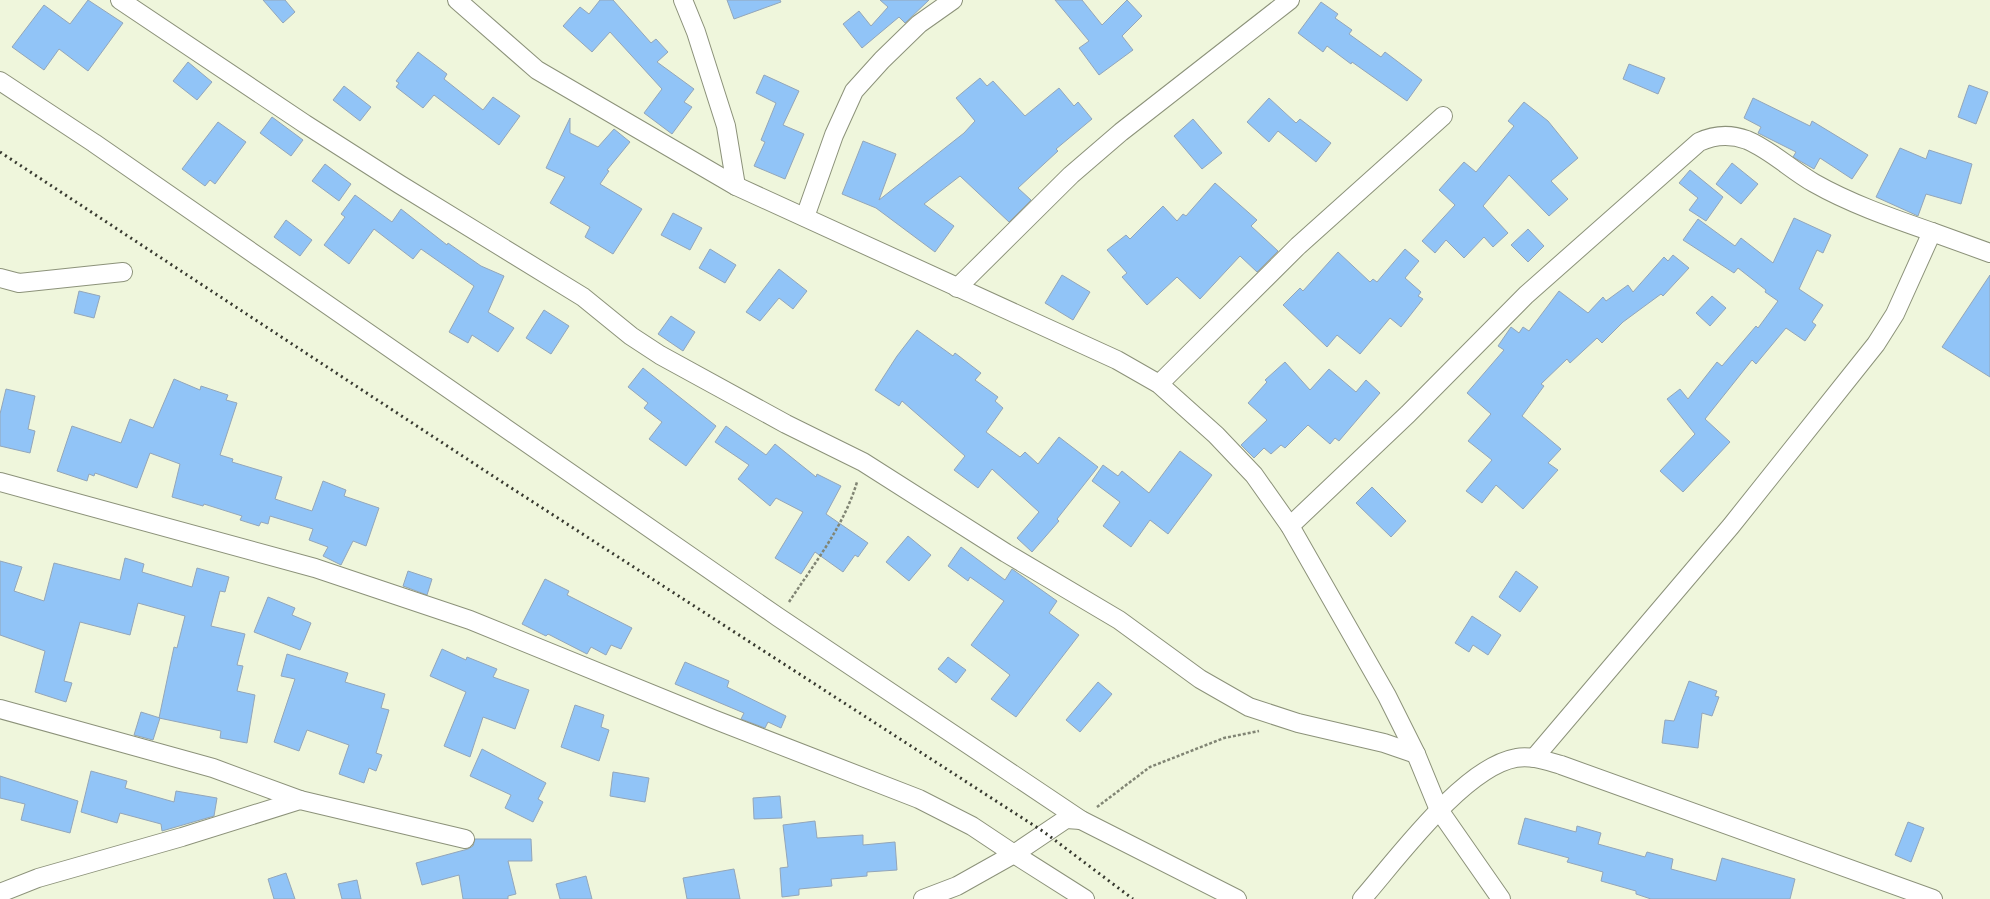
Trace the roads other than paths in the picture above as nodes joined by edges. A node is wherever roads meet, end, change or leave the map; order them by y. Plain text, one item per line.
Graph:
1 (120, 0) edge
2 (683, 0) edge
3 (953, 0) edge
4 (1290, 0) edge
5 (469, 4) edge
6 (0, 81) edge
7 (1443, 116) dead end
8 (736, 186) junction
9 (805, 218) junction
10 (1932, 232) junction
11 (1990, 253) edge
12 (123, 272) dead end
13 (0, 278) edge
14 (957, 288) junction
15 (1159, 384) junction
16 (0, 482) edge
17 (1290, 526) junction
18 (0, 709) edge
19 (1416, 754) junction
20 (1534, 758) junction
21 (300, 800) junction
22 (1439, 810) junction
23 (1081, 820) junction
24 (465, 839) dead end
25 (1014, 854) junction
26 (0, 893) edge
27 (922, 899) edge
28 (1085, 899) edge
29 (1237, 899) edge
30 (1362, 899) edge
31 (1501, 899) edge
32 (1933, 899) edge

1 - 19 street
2 - 8 street
3 - 9 street
4 - 14 street
5 - 8 street
6 - 23 street
7 - 15 street
8 - 9 street
9 - 14 street
10 - 11 street
10 - 17 street
10 - 20 street
12 - 13 street
14 - 15 street
15 - 17 street
16 - 25 street
17 - 19 street
18 - 21 street
19 - 22 street
20 - 22 street
20 - 32 street
21 - 24 street
21 - 26 street
22 - 30 street
22 - 31 street
23 - 25 street
23 - 29 street
25 - 27 street
25 - 28 street

